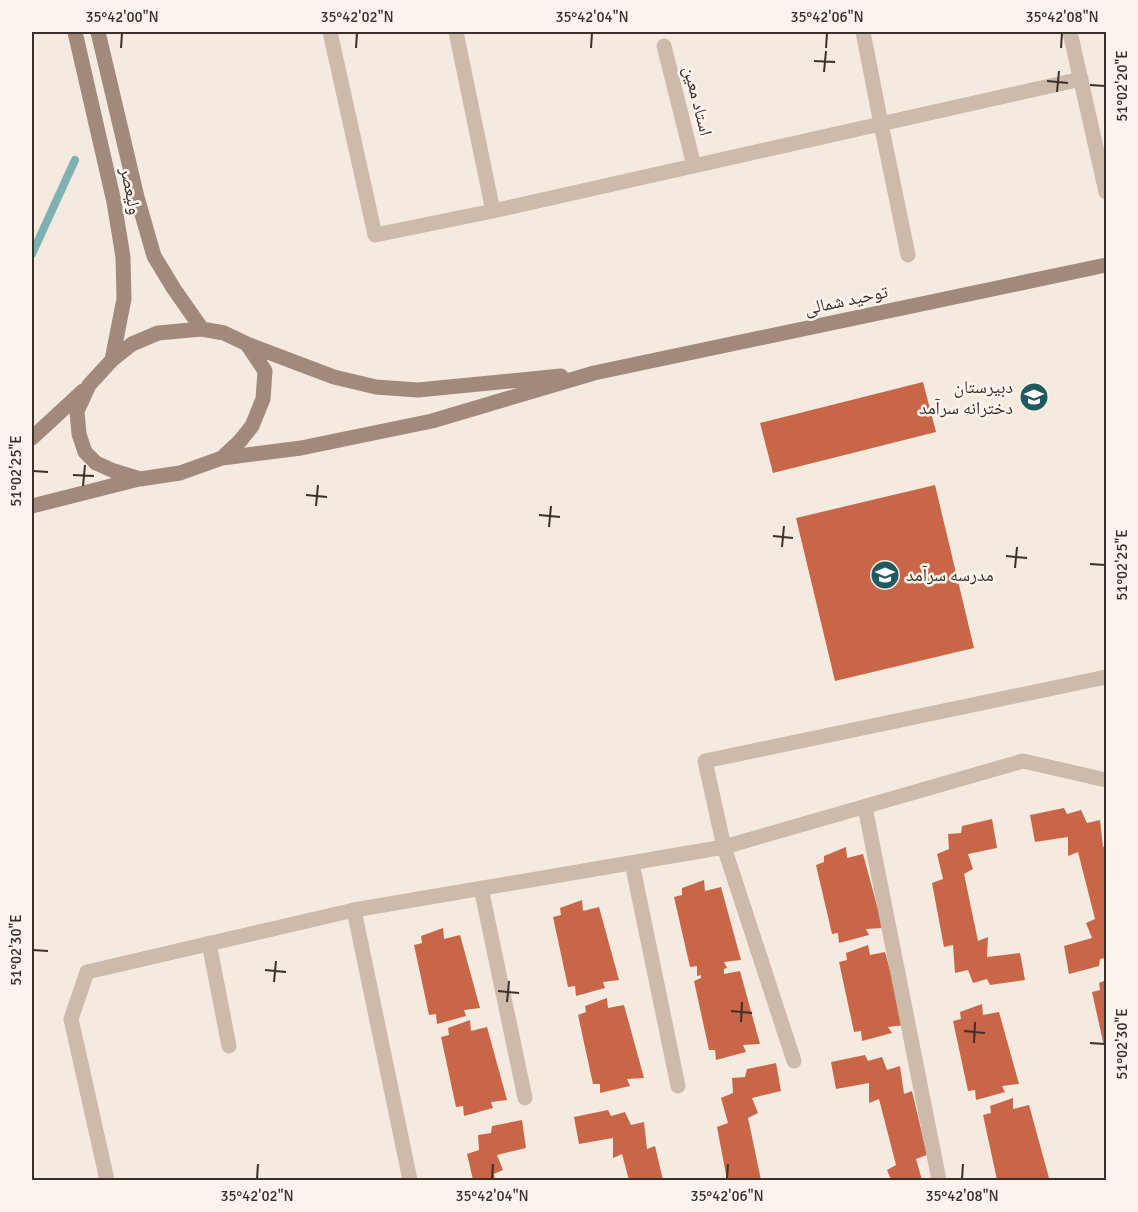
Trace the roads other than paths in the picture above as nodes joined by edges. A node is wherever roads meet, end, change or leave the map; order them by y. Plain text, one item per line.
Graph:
1 (75, 32) edge
2 (330, 32) edge
3 (456, 32) edge
4 (863, 32) edge
5 (1070, 32) edge
6 (99, 33) edge
7 (664, 46) dead end
8 (1081, 79) junction
9 (880, 124) junction
10 (694, 166) junction
11 (1107, 192) edge
12 (493, 212) junction
13 (908, 255) dead end
14 (1107, 265) edge
15 (202, 329) junction
16 (247, 344) junction
17 (112, 360) junction
18 (594, 373) junction
19 (89, 385) junction
20 (32, 438) edge
21 (222, 458) junction
22 (140, 479) junction
23 (32, 506) edge
24 (1107, 678) edge
25 (1107, 780) edge
26 (865, 807) junction
27 (724, 847) junction
28 (632, 862) junction
29 (481, 888) junction
30 (354, 910) junction
31 (208, 944) junction
32 (229, 1046) dead end
33 (794, 1060) dead end
34 (678, 1086) dead end
35 (525, 1098) dead end
36 (107, 1180) edge
37 (410, 1180) edge
38 (939, 1180) edge

1 - 17 street, ولیعصر
2 - 12 street
3 - 12 street
4 - 9 street
5 - 8 street
6 - 15 street, ولیعصر
7 - 10 street, استاد معين
8 - 9 street
8 - 11 street
9 - 10 street
9 - 13 street
10 - 12 street
14 - 18 street, توحید شمالی
15 - 16 street
15 - 17 street
16 - 18 street
16 - 21 street
17 - 19 street
18 - 21 street
19 - 20 street
19 - 22 street
21 - 22 street
22 - 23 street
24 - 27 street
25 - 26 street
26 - 27 street
26 - 38 street
27 - 28 street
27 - 33 street
28 - 29 street
28 - 34 street
29 - 30 street
29 - 35 street
30 - 31 street
30 - 37 street
31 - 32 street
31 - 36 street

